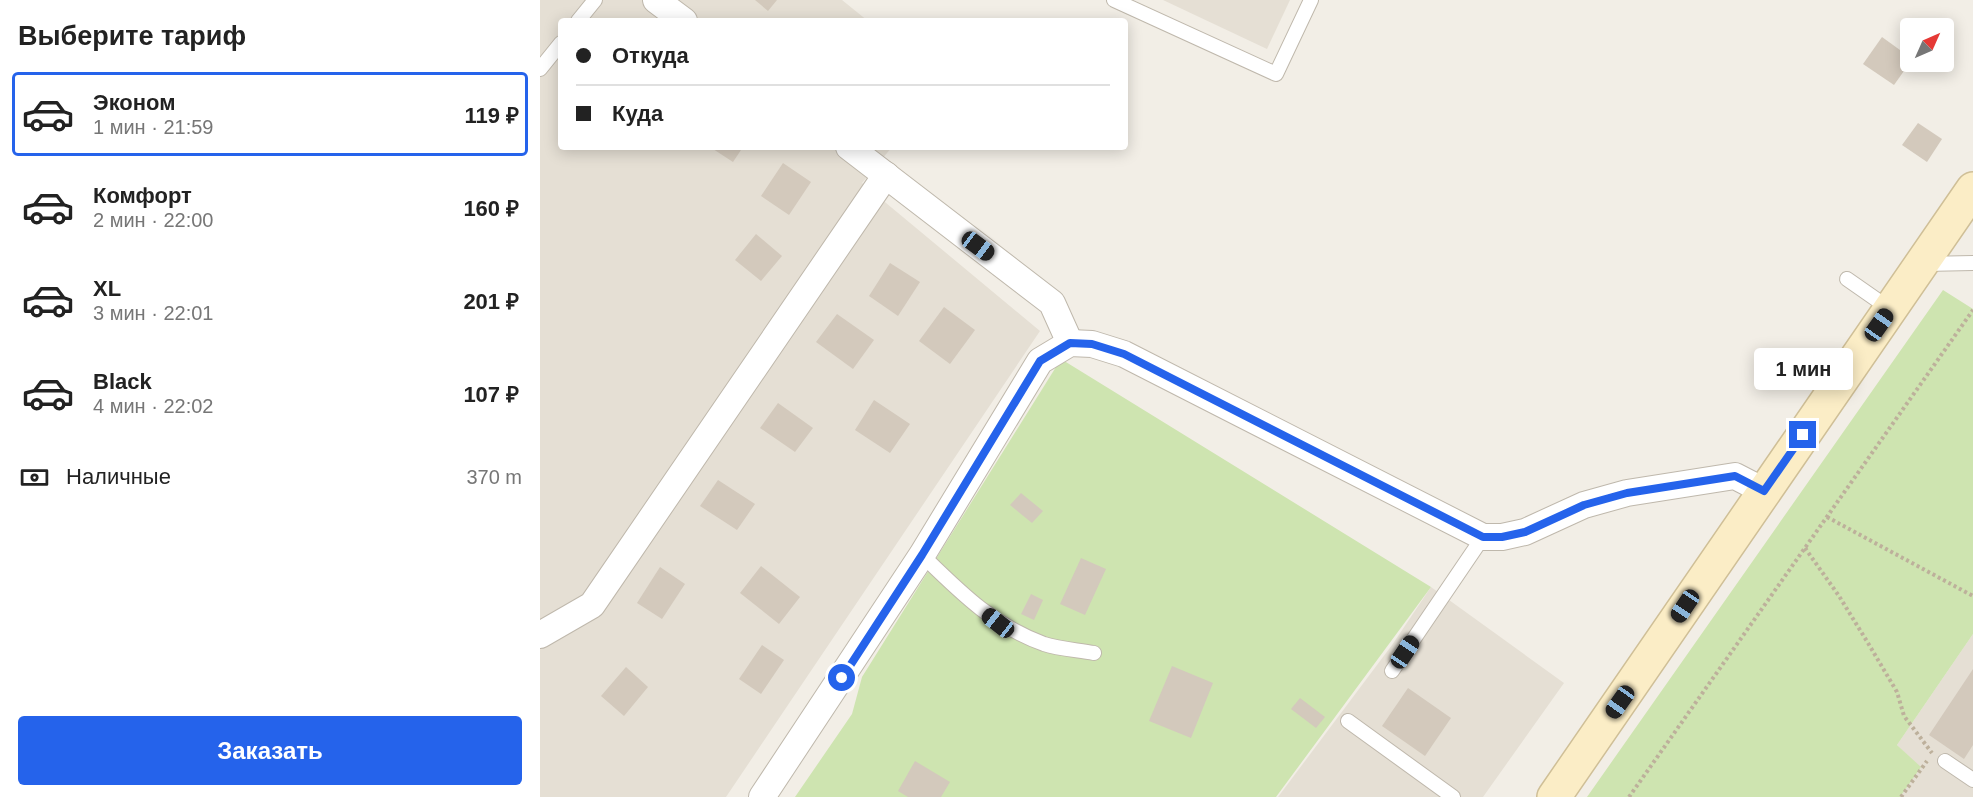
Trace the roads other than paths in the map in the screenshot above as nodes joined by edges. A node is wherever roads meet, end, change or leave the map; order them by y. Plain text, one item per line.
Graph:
1 (595, 0) edge
2 (656, 0) edge
3 (1114, 0) edge
4 (1311, 0) edge
5 (580, 18) edge
6 (680, 18) edge
7 (558, 47) edge
8 (540, 69) edge
9 (853, 150) edge
10 (886, 176) junction
11 (1973, 189) edge
12 (1973, 263) edge
13 (1921, 264) junction
14 (1847, 279) dead end
15 (1890, 309) junction
16 (1070, 343) junction
17 (1764, 491) junction
18 (1483, 537) junction
19 (922, 555) junction
20 (540, 635) edge
21 (1094, 653) dead end
22 (1392, 671) dead end
23 (1348, 721) dead end
24 (1939, 757) road end
25 (1972, 777) edge
26 (762, 797) edge
27 (1454, 797) edge
28 (1554, 797) edge

1 - 5 lane
2 - 6 street
3 - 4 lane
7 - 8 lane
9 - 10 street
10 - 16 street
10 - 20 street
11 - 13 main road
12 - 13 lane
13 - 15 main road
14 - 15 lane
15 - 17 main road
16 - 18 street
16 - 19 street
17 - 18 street
17 - 28 main road
18 - 22 lane
19 - 21 lane
19 - 26 street
23 - 27 lane
24 - 25 lane

